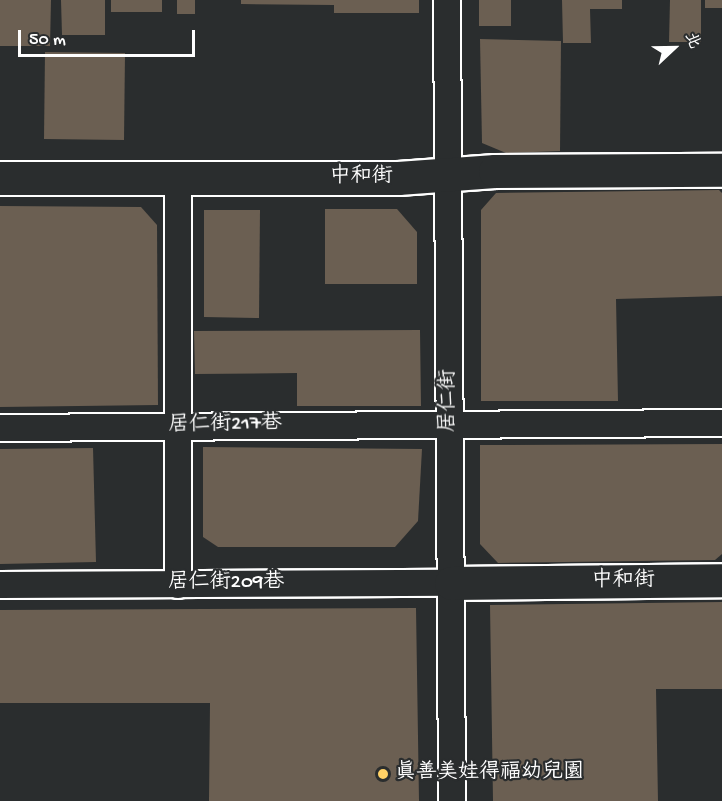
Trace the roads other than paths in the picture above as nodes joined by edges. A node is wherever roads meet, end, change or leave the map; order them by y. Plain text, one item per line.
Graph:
1 (447, 0) edge
2 (722, 170) edge
3 (448, 175) junction
4 (0, 178) edge
5 (178, 178) junction
6 (722, 423) edge
7 (450, 424) junction
8 (178, 427) junction
9 (0, 428) edge
10 (722, 580) edge
11 (451, 583) junction
12 (0, 585) edge
13 (178, 585) junction
14 (452, 801) edge

1 - 3 street, 居仁街
2 - 3 street, 中和街
3 - 5 street, 中和街
3 - 7 street, 居仁街
4 - 5 street, 中和街
5 - 8 street
6 - 7 street, 居仁街217巷
7 - 8 street, 居仁街217巷
7 - 11 street, 居仁街
8 - 9 street, 居仁街217巷
8 - 13 street
10 - 11 street, 中和街
11 - 13 street, 居仁街209巷
11 - 14 street, 居仁街
12 - 13 street, 居仁街209巷

